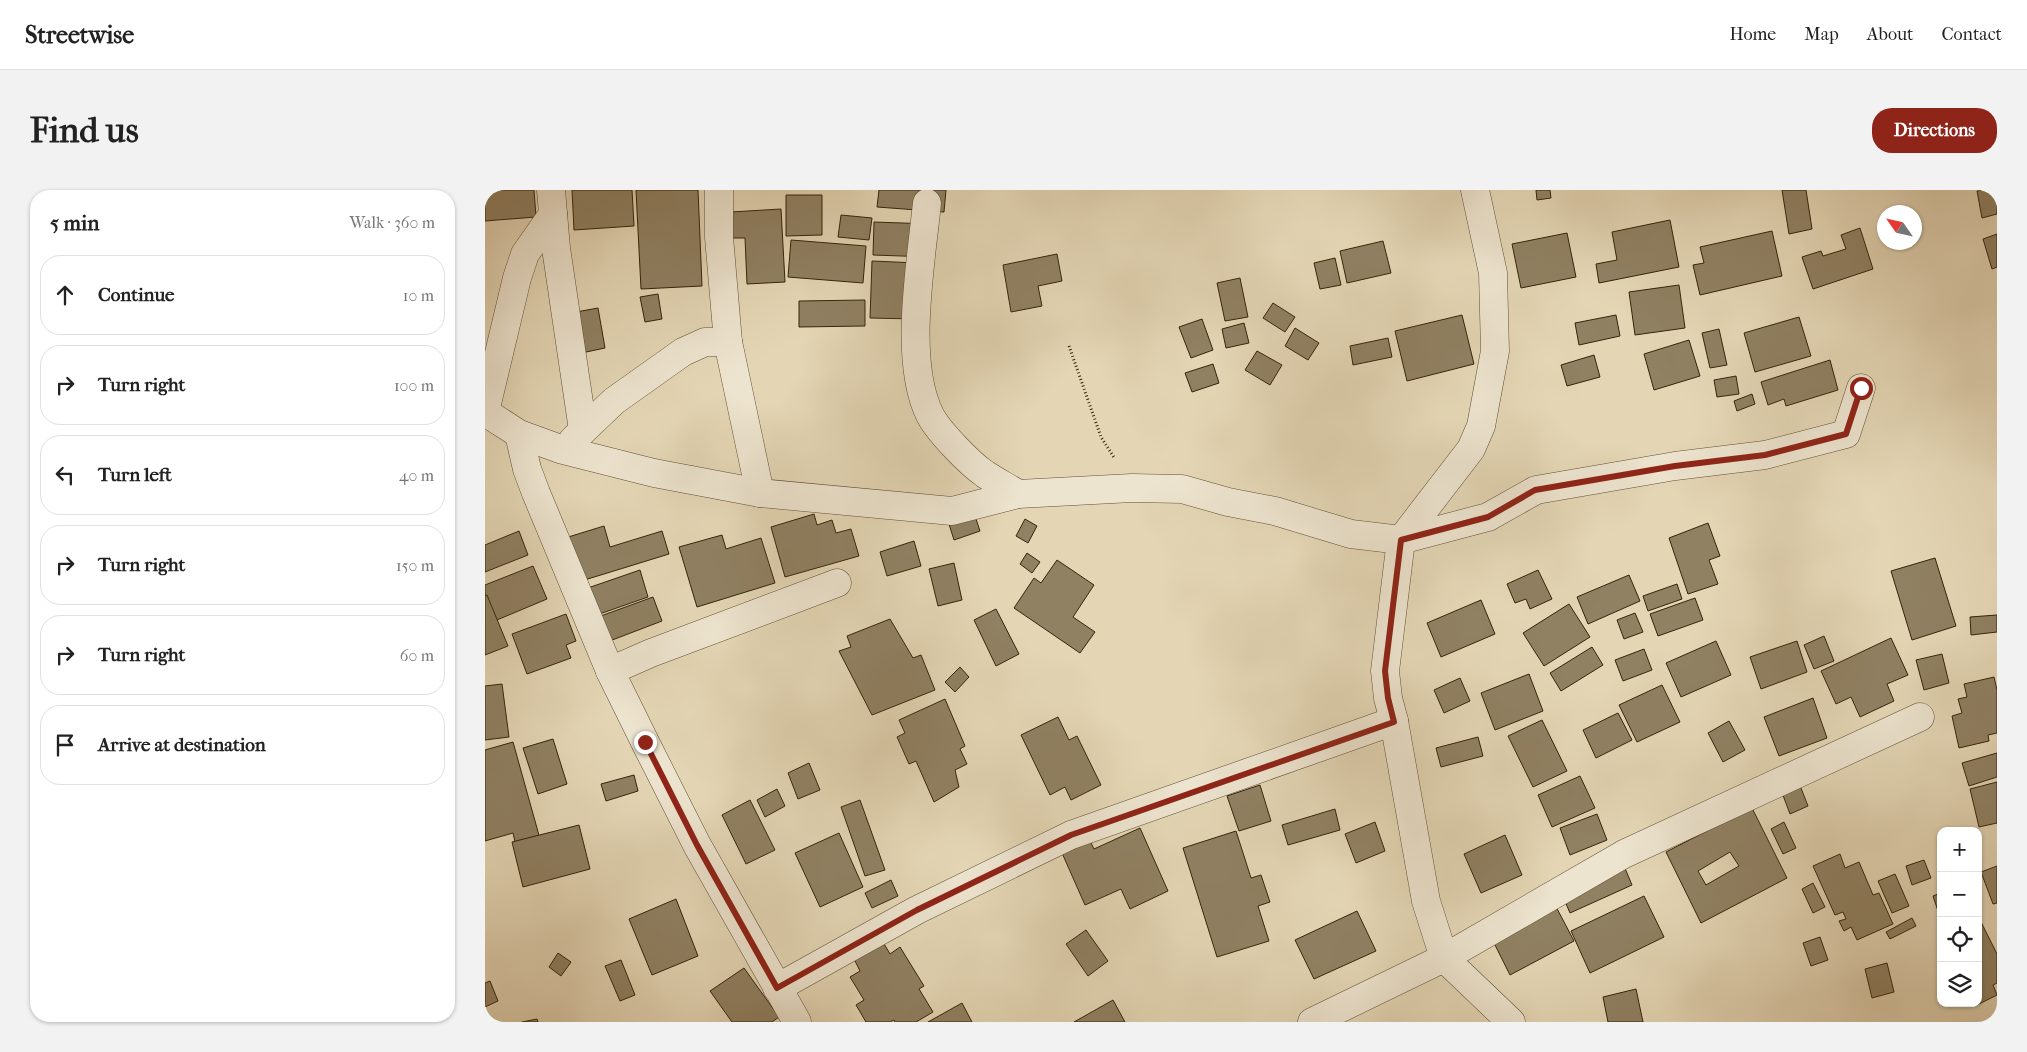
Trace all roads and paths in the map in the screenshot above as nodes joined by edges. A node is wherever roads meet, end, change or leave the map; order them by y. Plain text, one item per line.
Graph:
1 (719, 190) edge
2 (1475, 190) edge
3 (552, 202) edge
4 (927, 203) dead end
5 (728, 342) junction
6 (1069, 346) dead end
7 (1861, 388) dead end
8 (485, 412) edge
9 (583, 430) junction
10 (519, 434) junction
11 (563, 450) junction
12 (1132, 488) junction
13 (760, 493) junction
14 (1018, 494) junction
15 (1401, 540) junction
16 (837, 583) dead end
17 (610, 671) junction
18 (1920, 717) dead end
19 (1394, 722) junction
20 (1444, 958) junction
21 (777, 988) junction
22 (797, 1022) edge
23 (1312, 1022) edge
24 (1511, 1022) edge

1 - 5 street
2 - 15 street
3 - 8 street
3 - 9 street
4 - 14 street
5 - 9 street
5 - 13 street
6 - 12 path
7 - 15 street
8 - 10 street
9 - 11 street
10 - 11 street
10 - 17 street
11 - 13 street
12 - 14 street
12 - 15 street
13 - 14 street
15 - 19 street
16 - 17 street
17 - 21 street
18 - 20 street
19 - 20 street
19 - 21 street
20 - 23 street
20 - 24 street
21 - 22 street

